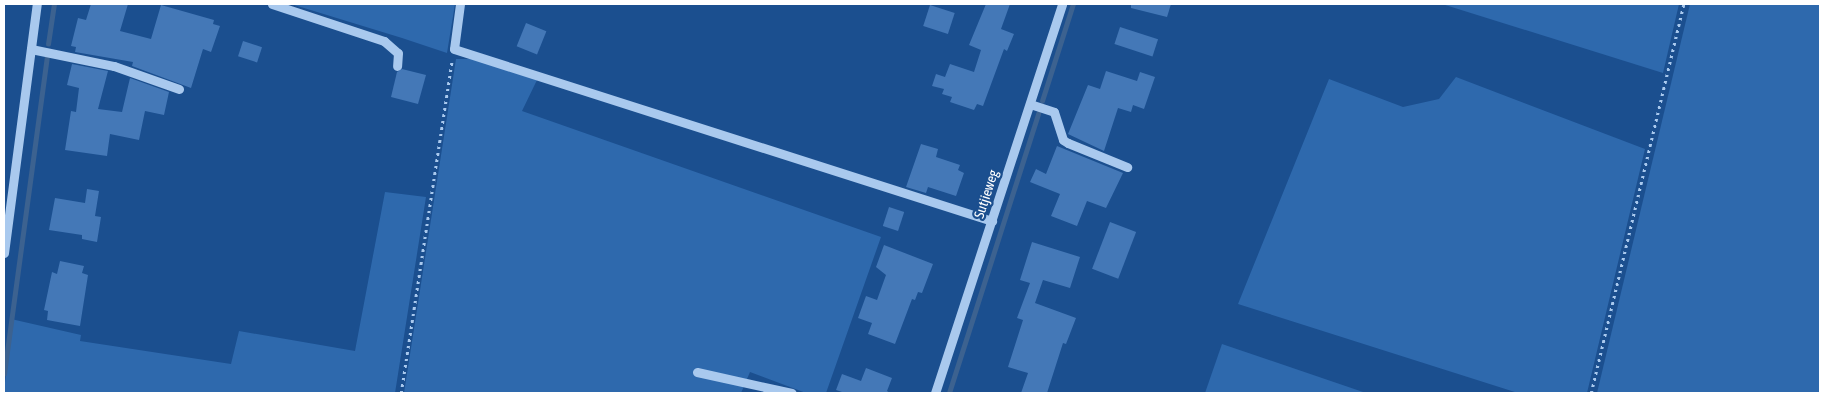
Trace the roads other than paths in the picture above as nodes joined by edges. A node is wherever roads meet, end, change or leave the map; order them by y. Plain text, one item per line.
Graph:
1 (37, 4) edge
2 (272, 4) edge
3 (460, 4) edge
4 (1062, 4) edge
5 (31, 48) junction
6 (397, 66) dead end
7 (179, 89) dead end
8 (1030, 104) junction
9 (1127, 167) dead end
10 (992, 221) junction
11 (4, 253) edge
12 (696, 372) dead end
13 (792, 393) edge
14 (935, 393) edge

1 - 5 street
2 - 6 street
3 - 10 street
4 - 8 street, Sutjieweg
5 - 7 street
5 - 11 street
8 - 9 street
8 - 10 street, Sutjieweg
10 - 14 street, Sutjieweg
12 - 13 street

